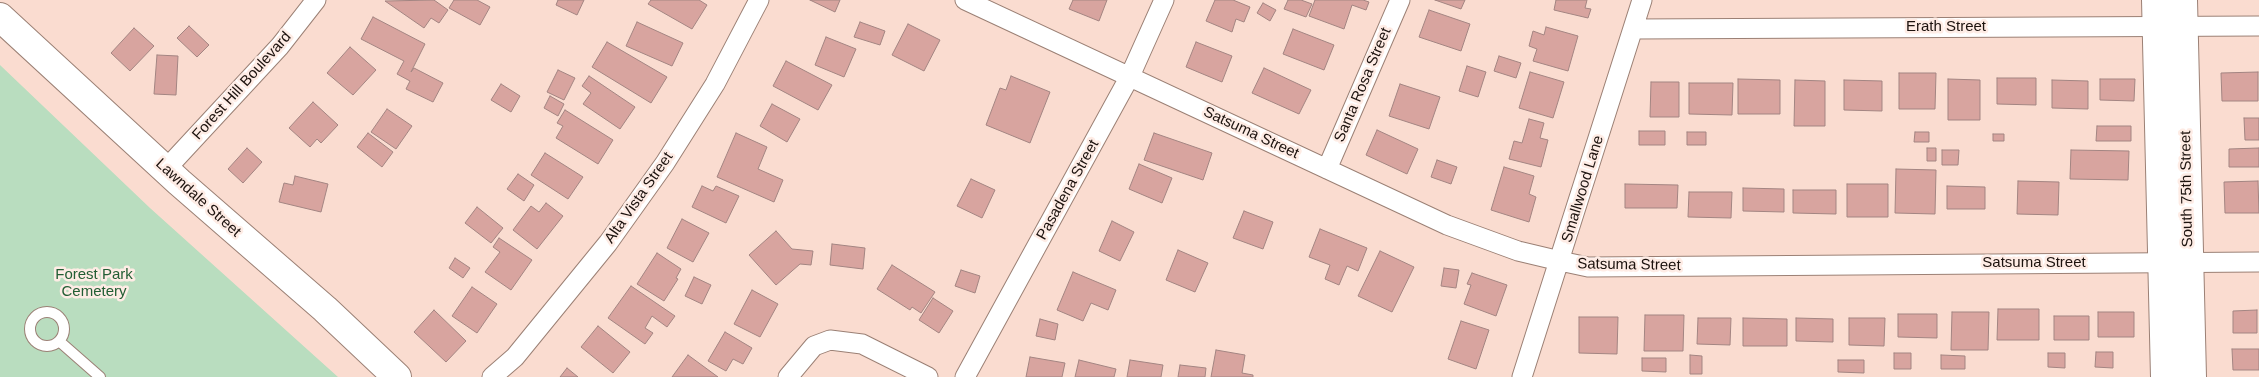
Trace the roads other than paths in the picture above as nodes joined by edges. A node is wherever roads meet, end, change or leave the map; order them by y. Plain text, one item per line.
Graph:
1 (316, 0) edge
2 (759, 0) edge
3 (965, 0) edge
4 (1164, 0) edge
5 (1400, 0) edge
6 (1642, 0) edge
7 (2156, 0) edge
8 (2183, 13) edge
9 (0, 17) edge
10 (2259, 26) edge
11 (2156, 27) junction
12 (1634, 29) junction
13 (1130, 76) junction
14 (166, 169) junction
15 (1327, 169) junction
16 (1560, 261) junction
17 (2189, 262) junction
18 (2259, 262) edge
19 (2162, 263) junction
20 (59, 340) dead end
21 (100, 377) edge
22 (397, 377) edge
23 (492, 377) edge
24 (788, 377) edge
25 (928, 377) edge
26 (965, 377) edge
27 (1522, 377) edge
28 (2165, 377) edge
29 (2192, 377) edge

1 - 14 street, Forest Hill Boulevard
2 - 23 street, Alta Vista Street
3 - 13 street, Satsuma Street
4 - 13 street, Pasadena Street
5 - 15 street, Santa Rosa Street
6 - 12 street, Smallwood Lane
7 - 11 main road, South 75th Street
8 - 10 street, Erath Street
8 - 11 street, Erath Street
8 - 17 main road, South 75th Street
9 - 14 main road, Lawndale Street
11 - 12 street, Erath Street
11 - 19 main road, South 75th Street
12 - 16 street, Smallwood Lane
13 - 15 street, Satsuma Street
13 - 26 street, Pasadena Street
14 - 22 main road, Lawndale Street
15 - 16 street, Satsuma Street
16 - 19 street, Satsuma Street
16 - 27 street, Smallwood Lane
17 - 18 street, Satsuma Street
17 - 19 street, Satsuma Street
17 - 29 main road, South 75th Street
19 - 28 main road, South 75th Street
20 - 21 lane
24 - 25 street

